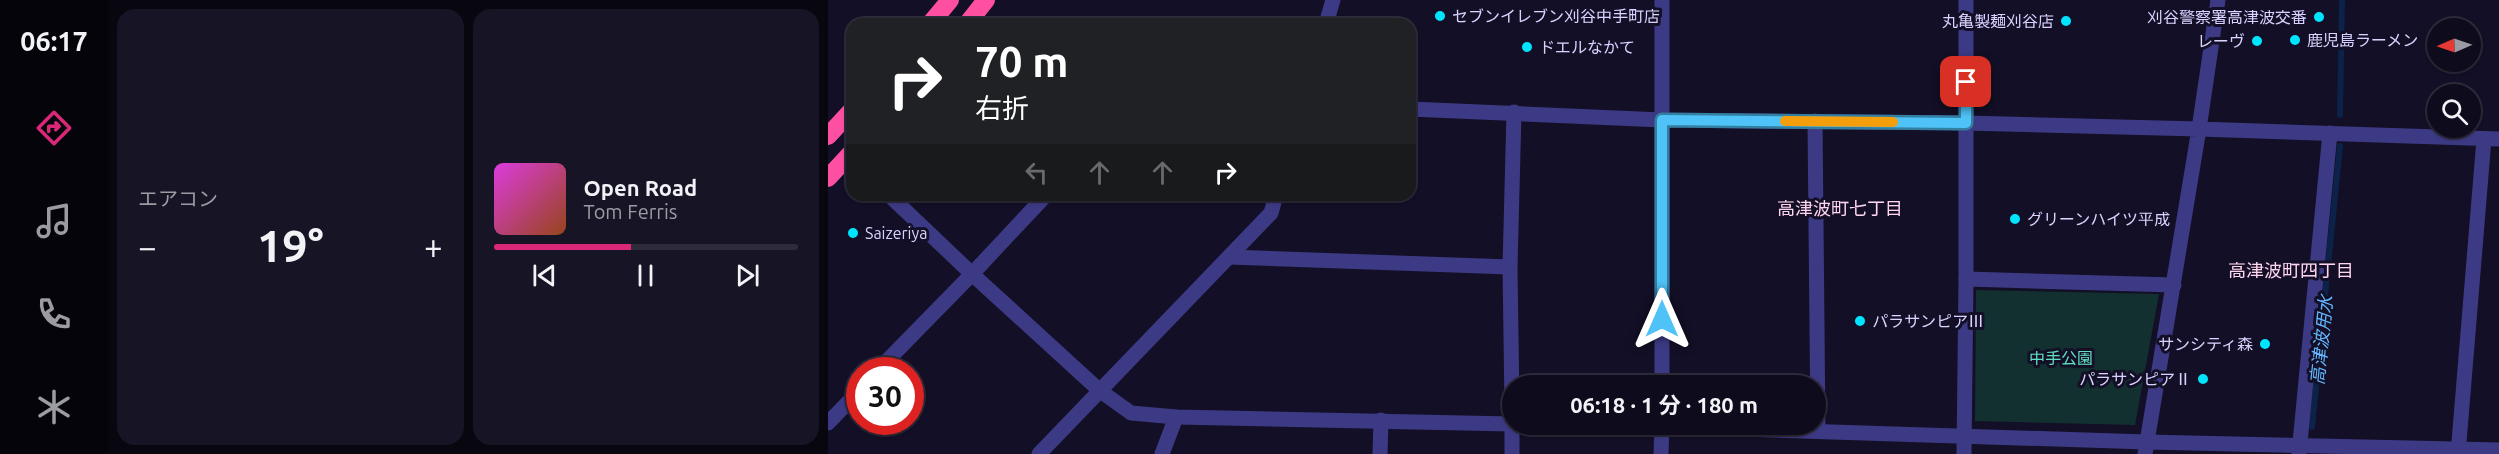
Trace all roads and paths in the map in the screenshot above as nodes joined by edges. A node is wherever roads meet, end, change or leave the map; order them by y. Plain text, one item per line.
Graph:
1 (950, 0) edge
2 (986, 0) edge
3 (1333, 0) edge
4 (1662, 0) edge
5 (1966, 0) edge
6 (2218, 0) edge
7 (935, 18) edge
8 (972, 18) edge
9 (1328, 18) edge
10 (1416, 109) edge
11 (1514, 112) junction
12 (846, 116) edge
13 (1662, 120) junction
14 (1815, 121) junction
15 (1966, 123) junction
16 (2199, 129) junction
17 (2330, 133) junction
18 (828, 136) edge
19 (2491, 139) edge
20 (846, 161) edge
21 (828, 178) edge
22 (895, 201) edge
23 (1040, 201) edge
24 (1274, 201) edge
25 (1229, 257) junction
26 (1509, 267) junction
27 (972, 274) junction
28 (1966, 279) junction
29 (2174, 285) junction
30 (891, 357) edge
31 (1511, 375) edge
32 (1662, 375) edge
33 (1817, 375) edge
34 (1099, 390) junction
35 (846, 404) edge
36 (1176, 417) junction
37 (1381, 420) junction
38 (828, 423) edge
39 (1502, 424) edge
40 (1826, 431) edge
41 (1512, 435) edge
42 (1662, 435) edge
43 (1964, 436) junction
44 (2146, 448) edge
45 (2299, 449) edge
46 (2499, 450) edge
47 (2458, 451) edge
48 (1039, 454) edge
49 (1162, 454) edge
50 (1380, 454) edge
51 (1512, 454) edge
52 (1661, 454) edge
53 (1964, 454) edge

1 - 7 highway
2 - 8 highway
3 - 9 street
4 - 13 street
5 - 15 street
6 - 16 street
10 - 11 street
11 - 13 street
11 - 26 street
12 - 18 highway
13 - 14 street
13 - 32 street
14 - 15 street
14 - 33 street
15 - 16 street
15 - 28 street
16 - 17 street
16 - 29 street
17 - 19 street
17 - 45 street
19 - 47 street
20 - 21 highway
22 - 27 street
23 - 27 street
24 - 25 street
25 - 26 street
25 - 34 street
26 - 31 street
27 - 30 street
27 - 34 street
28 - 29 street
28 - 43 street
29 - 44 street
34 - 36 street
34 - 48 street
35 - 38 street
36 - 37 street
36 - 49 street
37 - 39 street
37 - 50 street
40 - 43 street
41 - 51 street
42 - 52 street
43 - 44 street
43 - 53 street
44 - 45 street
45 - 47 street
46 - 47 street

